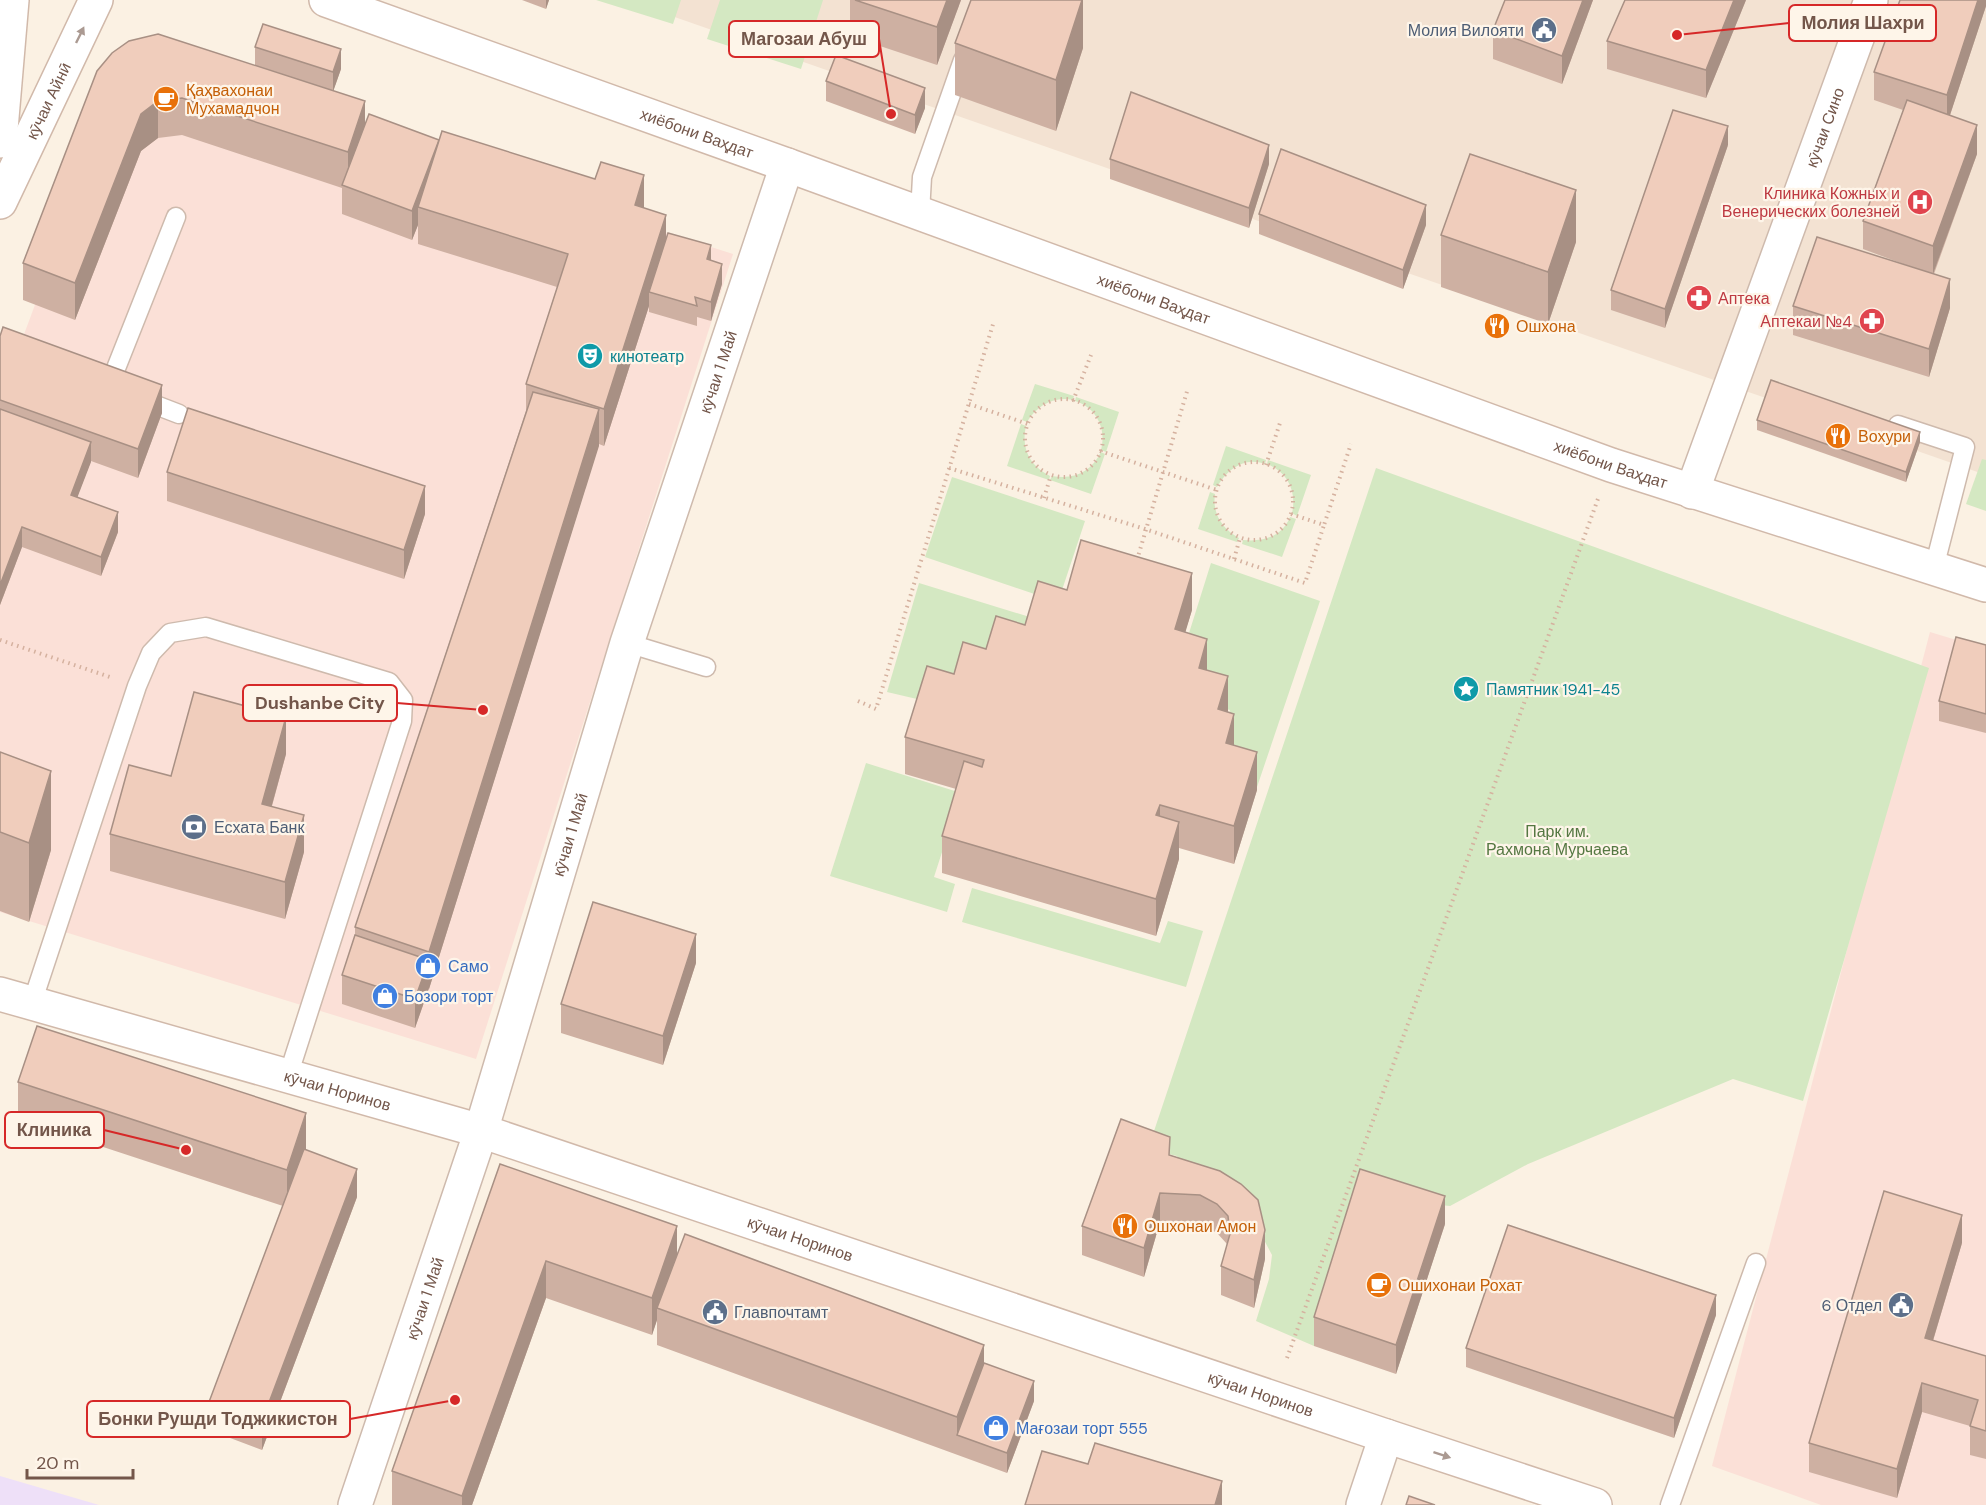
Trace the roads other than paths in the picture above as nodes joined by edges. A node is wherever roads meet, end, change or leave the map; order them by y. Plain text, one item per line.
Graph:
1 (12, 0) edge
2 (96, 0) edge
3 (1871, 0) edge
4 (338, 2) edge
5 (968, 44) edge
6 (0, 141) edge
7 (787, 165) junction
8 (0, 202) edge
9 (920, 213) junction
10 (176, 217) dead end
11 (179, 414) dead end
12 (1886, 421) edge
13 (1692, 492) junction
14 (1934, 568) junction
15 (1986, 585) edge
16 (627, 643) junction
17 (706, 668) dead end
18 (0, 994) edge
19 (32, 1003) junction
20 (288, 1076) junction
21 (480, 1131) junction
22 (1756, 1263) dead end
23 (1386, 1436) junction
24 (355, 1505) edge
25 (1363, 1505) edge
26 (1595, 1505) edge
27 (1670, 1505) edge

1 - 6 street, кӯчаи Айнӣ
8 -> 2 street, кӯчаи Айнӣ
3 - 13 street, кӯчаи Сино
4 - 7 street, хиёбони Ваҳдат
5 - 9 lane
7 - 9 street, хиёбони Ваҳдат
7 - 16 street, кӯчаи 1 Май
9 - 13 street, хиёбони Ваҳдат
10 - 11 lane
12 - 14 lane
13 - 14 street, хиёбони Ваҳдат
14 - 15 street, хиёбони Ваҳдат
16 - 17 lane
16 - 21 street, кӯчаи 1 Май
18 - 19 street, кӯчаи Норинов
19 - 20 street, кӯчаи Норинов
19 - 20 lane
20 - 21 street, кӯчаи Норинов
21 - 23 street, кӯчаи Норинов
21 - 24 street, кӯчаи 1 Май
22 - 27 lane
23 - 25 street
23 -> 26 street, кӯчаи Норинов

